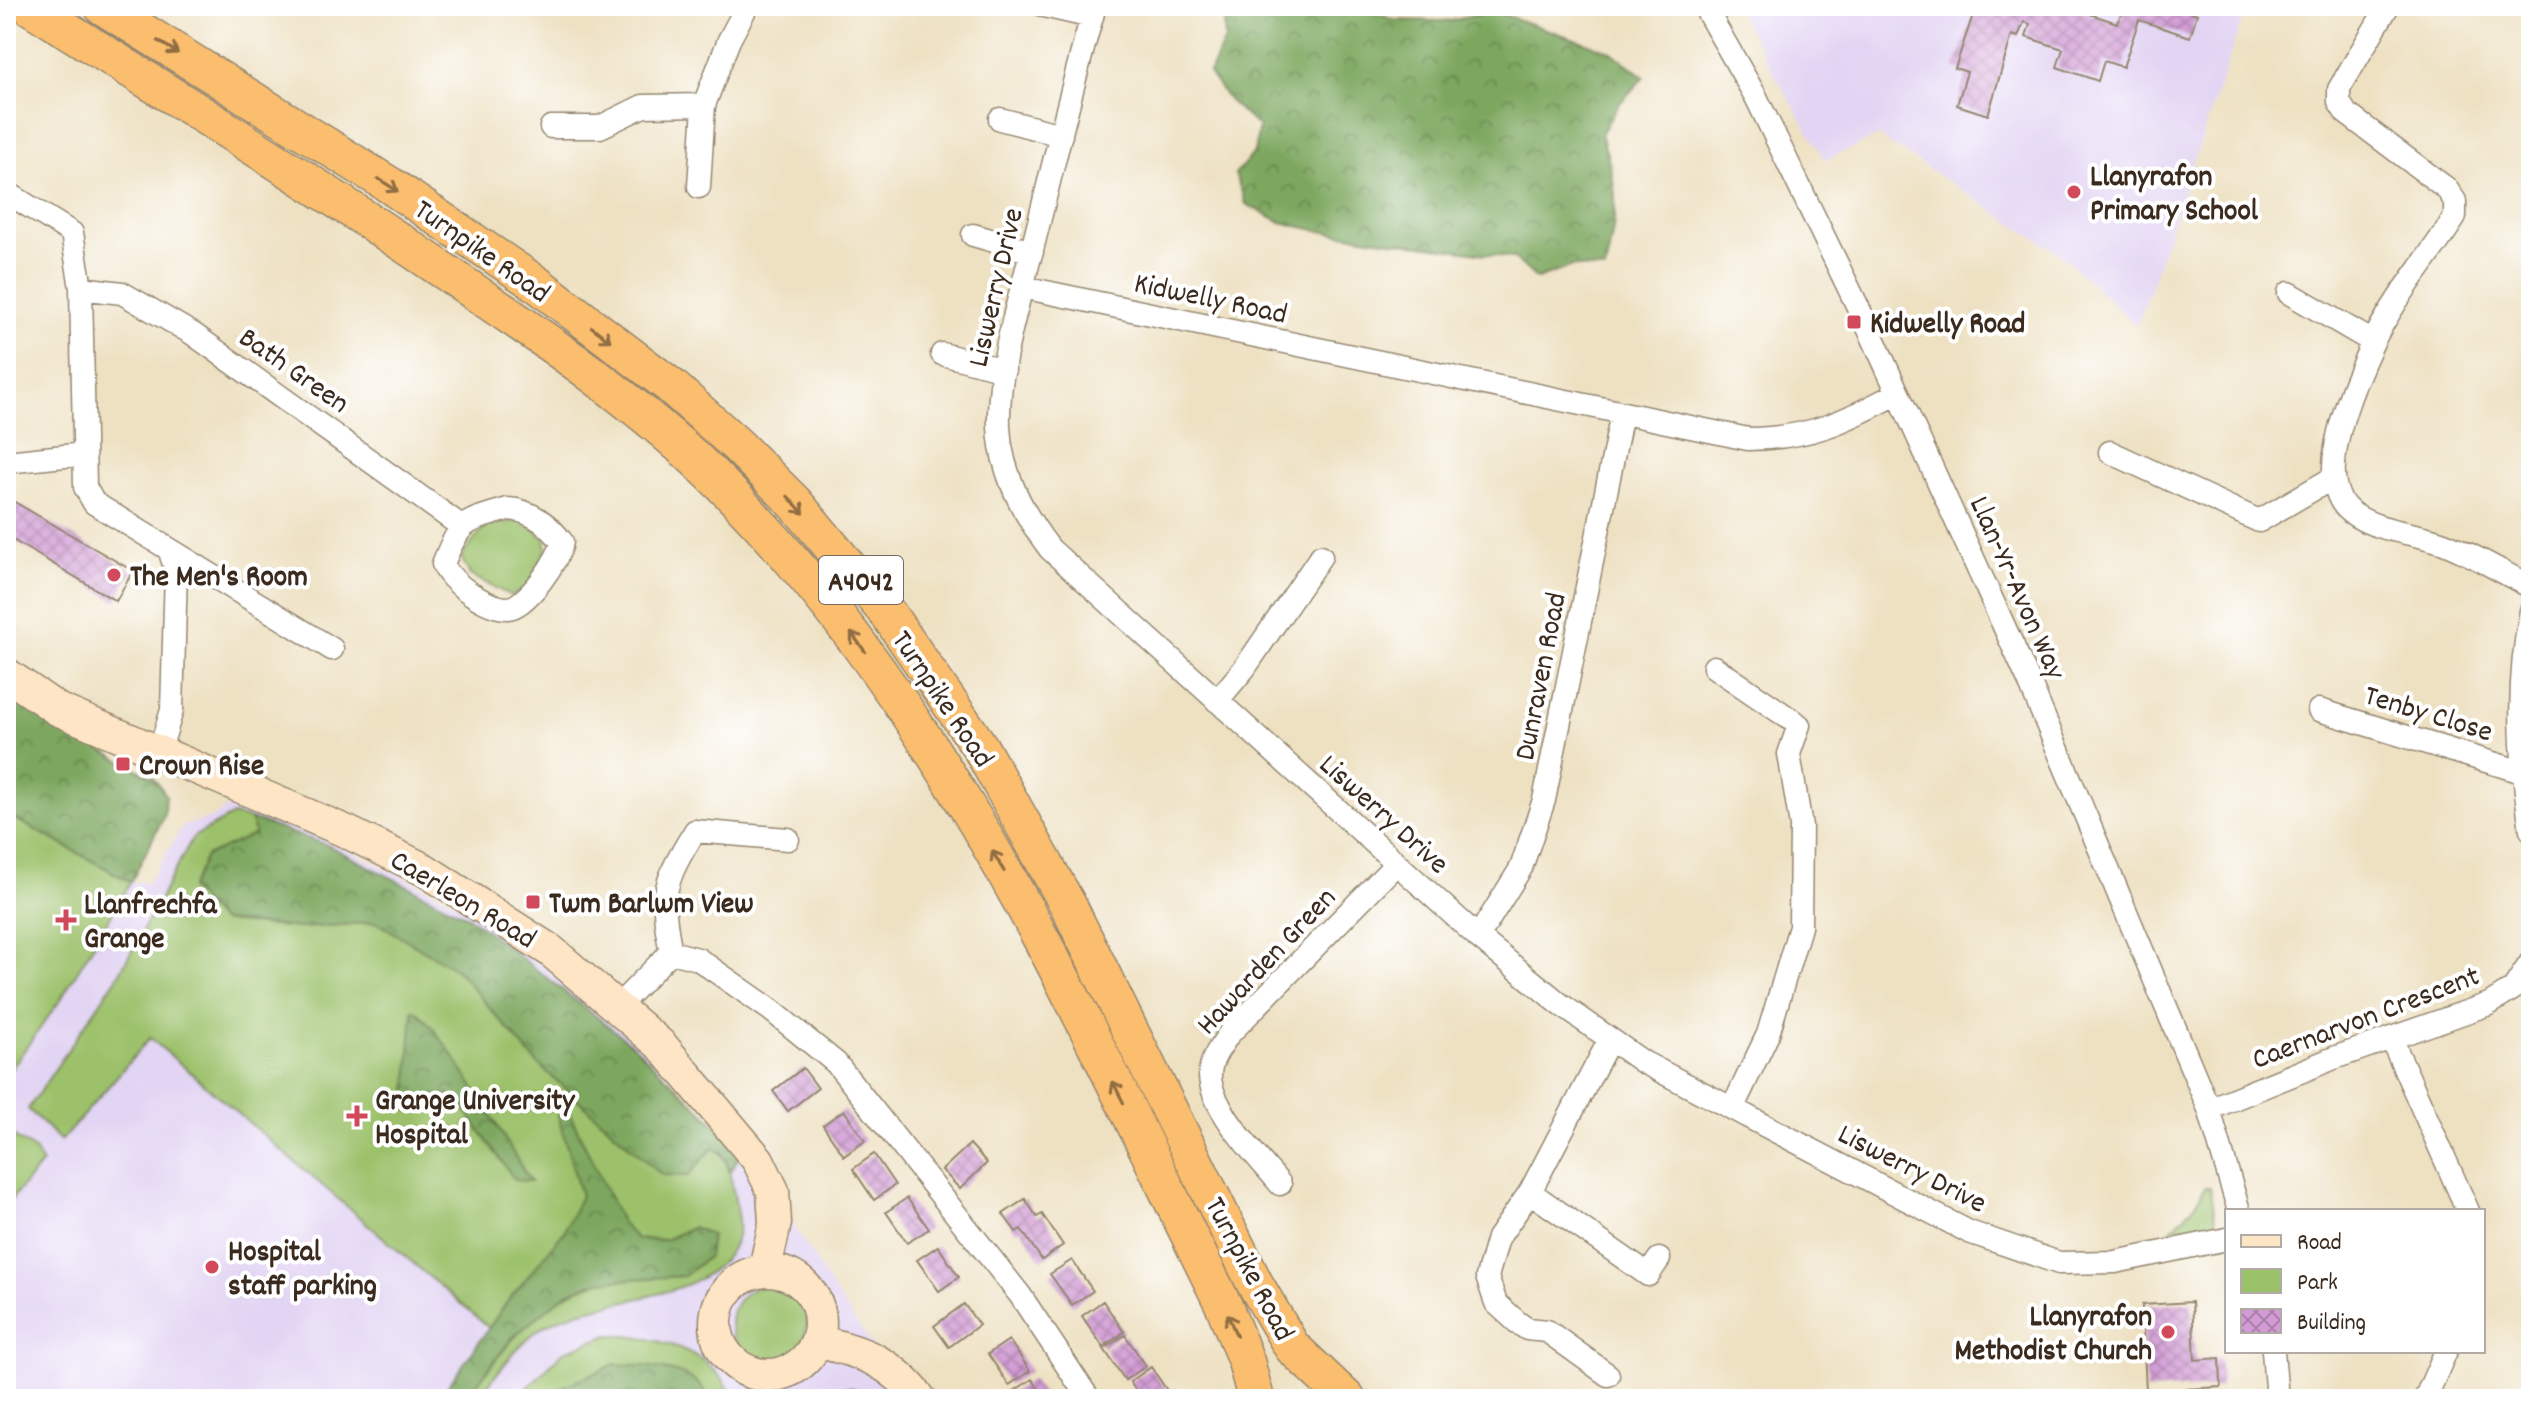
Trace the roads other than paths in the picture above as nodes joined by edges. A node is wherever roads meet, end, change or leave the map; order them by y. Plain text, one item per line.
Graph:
1 (29, 6) edge
2 (102, 6) edge
3 (747, 6) edge
4 (1044, 6) edge
5 (1704, 6) edge
6 (2388, 6) edge
7 (1093, 12) edge
8 (704, 105) junction
9 (1000, 119) dead end
10 (551, 127) dead end
11 (1061, 135) junction
12 (699, 187) dead end
13 (6, 192) edge
14 (973, 235) dead end
15 (1032, 252) junction
16 (1022, 287) junction
17 (81, 288) junction
18 (2289, 293) dead end
19 (2373, 342) junction
20 (942, 354) dead end
21 (1004, 370) junction
22 (1898, 393) junction
23 (1622, 413) junction
24 (2110, 452) dead end
25 (84, 454) junction
26 (6, 462) edge
27 (2331, 479) junction
28 (461, 526) junction
29 (169, 549) junction
30 (1321, 556) dead end
31 (2531, 587) edge
32 (2531, 611) edge
33 (332, 649) dead end
34 (1714, 667) dead end
35 (6, 674) edge
36 (1217, 701) junction
37 (2319, 710) dead end
38 (159, 753) junction
39 (2522, 772) junction
40 (2531, 830) edge
41 (788, 839) dead end
42 (1396, 864) junction
43 (1478, 937) junction
44 (671, 952) junction
45 (2531, 962) edge
46 (618, 1006) junction
47 (2391, 1038) junction
48 (1610, 1039) junction
49 (1733, 1107) junction
50 (2209, 1109) junction
51 (1280, 1184) dead end
52 (1530, 1192) junction
53 (2238, 1209) edge
54 (2467, 1209) edge
55 (2225, 1239) edge
56 (1659, 1259) dead end
57 (765, 1269) junction
58 (819, 1342) junction
59 (2273, 1353) edge
60 (2445, 1353) edge
61 (1608, 1375) dead end
62 (916, 1394) edge
63 (1089, 1399) edge
64 (1256, 1399) edge
65 (1347, 1399) edge
66 (2277, 1399) edge
67 (2425, 1399) edge

64 -> 1 highway, Turnpike Road / A4042
2 -> 65 highway, Turnpike Road / A4042
3 - 8 street
4 - 7 street
5 - 22 street, Llan-Yr-Avon Way
6 - 19 street
7 - 11 street, Liswerry Drive
8 - 10 street
8 - 12 street
9 - 11 street
11 - 15 street, Liswerry Drive
13 - 17 street
14 - 15 street
15 - 16 street, Liswerry Drive
16 - 21 street, Liswerry Drive
16 - 23 street, Kidwelly Road
17 - 25 street
17 - 28 street, Bath Green
18 - 19 street
19 - 27 street
20 - 21 street
21 - 36 street, Liswerry Drive
22 - 23 street, Kidwelly Road
22 - 50 street, Llan-Yr-Avon Way
23 - 43 street, Dunraven Road
24 - 27 street
25 - 26 street
25 - 29 street
27 - 31 street
28 - 28 street
29 - 33 street
29 - 38 street
30 - 36 street
32 - 39 street
34 - 49 street
35 - 38 main road, Caerleon Road
36 - 42 street, Liswerry Drive
37 - 39 street, Tenby Close
38 - 46 main road, Caerleon Road
39 - 40 street
41 - 44 street
42 - 43 street, Liswerry Drive
42 - 51 street, Hawarden Green
43 - 48 street, Liswerry Drive
44 - 46 street
44 - 63 street
45 - 47 street, Caernarvon Crescent
46 - 57 main road, Caerleon Road
47 - 50 street, Caernarvon Crescent
47 - 54 street
48 - 49 street, Liswerry Drive
48 - 52 street
49 - 55 street, Liswerry Drive
50 - 53 street, Llan-Yr-Avon Way
52 - 56 street
52 - 61 street
57 - 58 main road
57 - 58 main road
58 - 62 main road
59 - 66 street
60 - 67 street

